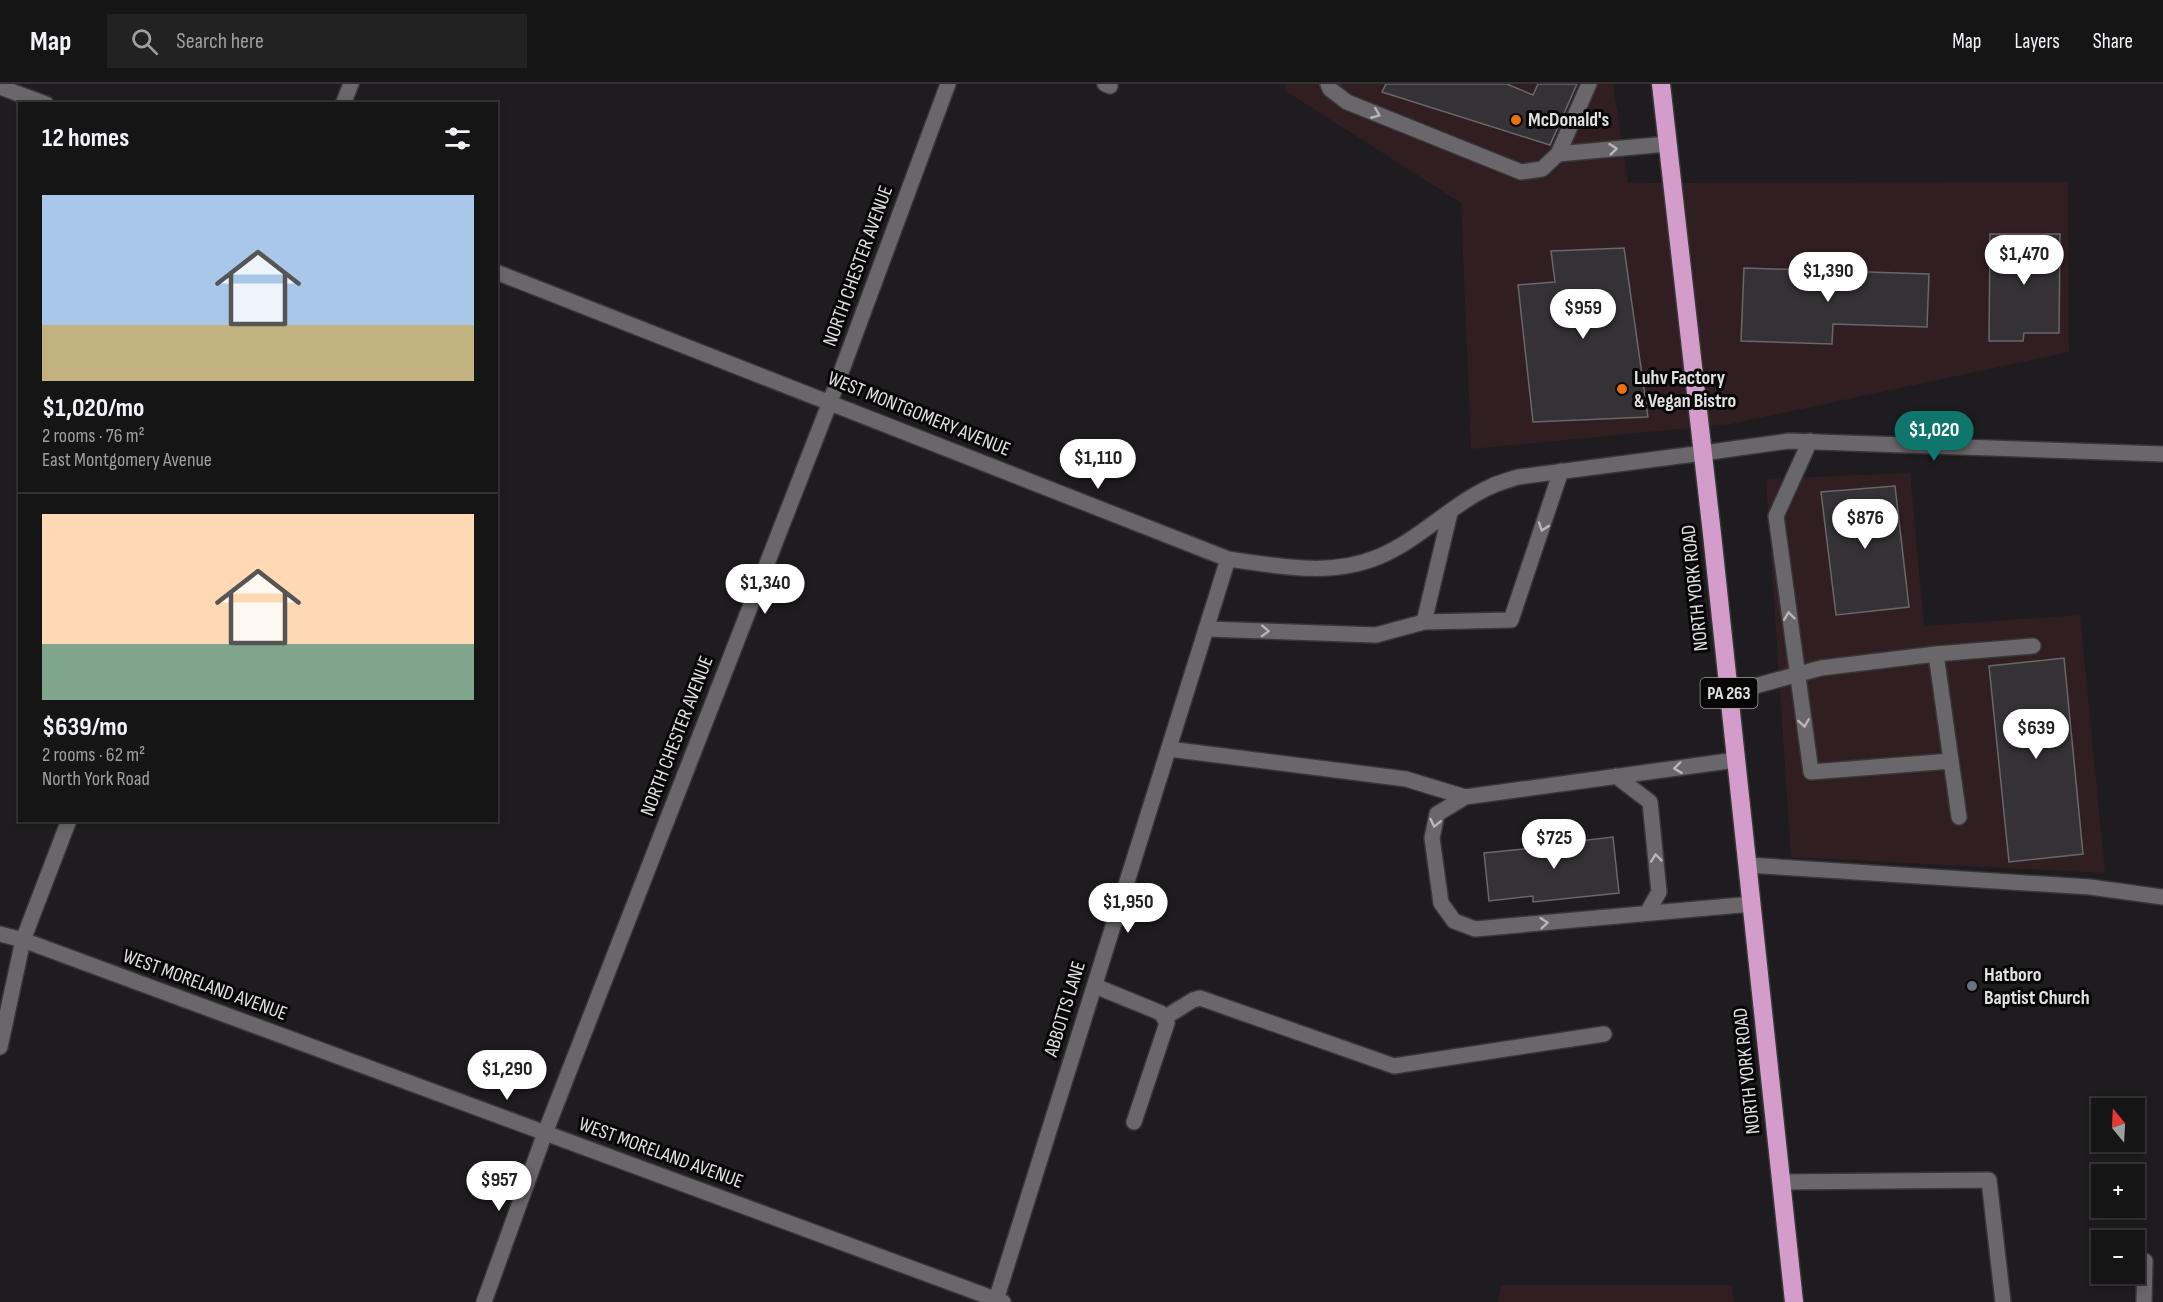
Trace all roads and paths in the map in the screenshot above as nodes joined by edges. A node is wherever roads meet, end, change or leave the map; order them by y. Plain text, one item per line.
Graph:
1 (351, 84) edge
2 (948, 84) edge
3 (1328, 84) edge
4 (1589, 84) edge
5 (1661, 84) edge
6 (0, 87) edge
7 (41, 102) edge
8 (345, 102) edge
9 (1668, 144) junction
10 (1558, 154) junction
11 (498, 273) edge
12 (830, 402) junction
13 (1810, 441) junction
14 (1703, 453) junction
15 (2163, 454) edge
16 (1561, 471) junction
17 (1449, 513) junction
18 (1228, 559) junction
19 (1424, 622) junction
20 (1206, 629) junction
21 (2033, 646) dead end
22 (1936, 654) junction
23 (1797, 674) junction
24 (1729, 693) junction
25 (1169, 749) junction
26 (1736, 760) junction
27 (1951, 761) junction
28 (1616, 776) junction
29 (1465, 796) junction
30 (1959, 817) dead end
31 (68, 822) edge
32 (1748, 865) junction
33 (2163, 897) edge
34 (1752, 904) junction
35 (1647, 913) junction
36 (0, 934) edge
37 (23, 940) junction
38 (1095, 986) junction
39 (1164, 1018) junction
40 (1604, 1034) dead end
41 (0, 1047) edge
42 (1134, 1122) dead end
43 (545, 1133) junction
44 (1782, 1182) junction
45 (2144, 1284) edge
46 (1000, 1301) edge
47 (484, 1302) edge
48 (1794, 1302) edge
49 (2003, 1302) edge
50 (2144, 1302) edge

1 - 8 street
2 - 12 street, NORTH CHESTER AVENUE
3 -> 10 street
4 - 10 street
5 - 9 highway, NORTH YORK ROAD / PA 263
6 - 7 street
10 -> 9 street
9 - 14 highway, NORTH YORK ROAD / PA 263
11 - 12 street, WEST MONTGOMERY AVENUE
12 - 18 street, WEST MONTGOMERY AVENUE
12 - 43 street, NORTH CHESTER AVENUE
13 - 14 street, WEST MONTGOMERY AVENUE
13 - 15 street, WEST MONTGOMERY AVENUE
23 -> 13 street
14 - 16 street, WEST MONTGOMERY AVENUE
14 - 24 highway, NORTH YORK ROAD / PA 263
16 - 17 street, WEST MONTGOMERY AVENUE
16 -> 19 street
17 - 18 street, WEST MONTGOMERY AVENUE
17 - 19 street
18 - 20 street, ABBOTTS LANE
20 -> 19 street
20 - 25 street, ABBOTTS LANE
21 - 22 street
22 - 23 street
22 - 27 street
23 - 24 street
23 -> 27 street
24 - 26 highway, NORTH YORK ROAD / PA 263
25 - 29 street
25 - 38 street, ABBOTTS LANE
26 -> 28 street
26 - 32 highway, NORTH YORK ROAD / PA 263
27 - 30 street
28 - 29 street
35 -> 28 street
29 -> 35 street
31 - 37 street
32 - 33 street
32 - 34 highway, NORTH YORK ROAD / PA 263
34 - 35 street
34 - 44 highway, NORTH YORK ROAD / PA 263
36 - 37 street, WEST MORELAND AVENUE
37 - 41 street
37 - 43 street, WEST MORELAND AVENUE
38 - 39 street
38 - 46 street, ABBOTTS LANE
39 - 40 street
39 - 42 street
43 - 46 street, WEST MORELAND AVENUE
43 - 47 street, NORTH CHESTER AVENUE
44 - 48 highway, NORTH YORK ROAD / PA 263
44 - 49 street
45 - 50 street

